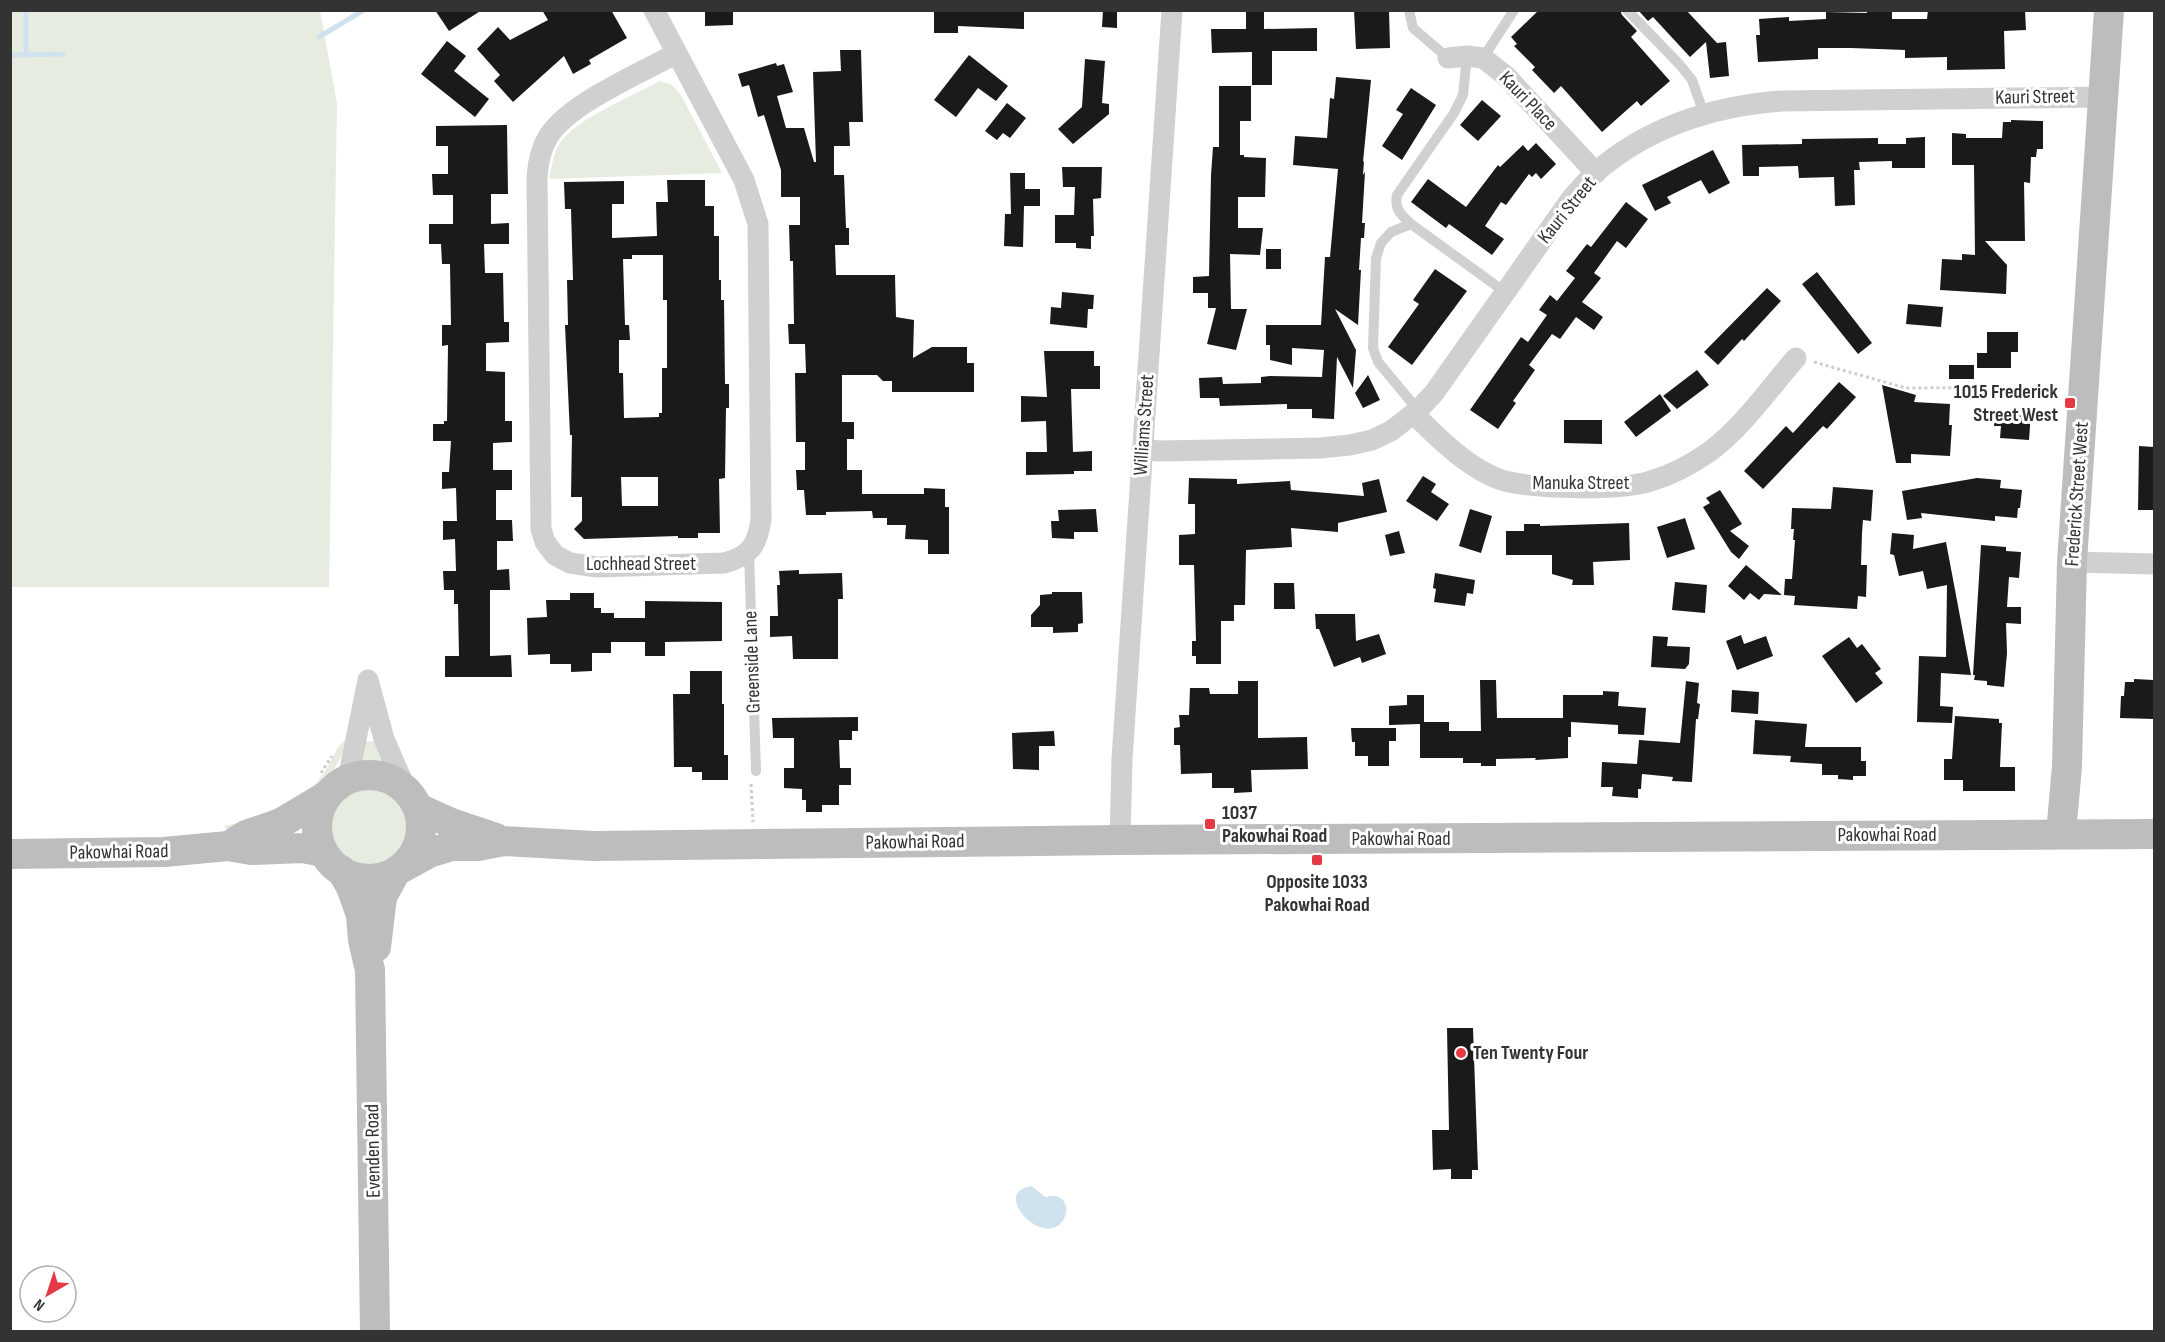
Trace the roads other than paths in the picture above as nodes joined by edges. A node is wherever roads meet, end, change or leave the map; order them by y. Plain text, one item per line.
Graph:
1 (654, 10) edge
2 (1172, 10) edge
3 (1409, 10) edge
4 (1627, 10) edge
5 (2109, 10) edge
6 (1513, 11) edge
7 (677, 53) junction
8 (1466, 58) junction
9 (2103, 97) junction
10 (1704, 114) junction
11 (1596, 172) junction
12 (1411, 224) junction
13 (1505, 292) junction
14 (1796, 358) road end
15 (1416, 412) junction
16 (1142, 449) junction
17 (749, 552) junction
18 (2072, 562) junction
19 (2154, 564) edge
20 (752, 775) road end
21 (338, 787) junction
22 (412, 799) junction
23 (2061, 834) junction
24 (2154, 834) edge
25 (1120, 840) junction
26 (504, 841) junction
27 (228, 846) junction
28 (10, 854) edge
29 (332, 861) junction
30 (397, 871) junction
31 (370, 970) junction
32 (375, 1332) edge

1 - 7 street
2 - 16 street, Williams Street
3 - 8 lane
4 - 10 lane
5 - 9 main road, Frederick Street West
6 - 8 lane
7 - 17 street
7 - 17 street, Lochhead Street
8 - 11 street, Kauri Place
8 - 12 lane
9 - 10 street, Kauri Street
9 - 18 main road, Frederick Street West
10 - 11 street, Kauri Street
11 - 13 street, Kauri Street
12 - 13 lane
12 - 15 lane
13 - 15 street, Kauri Street
14 - 15 street, Manuka Street
15 - 16 street, Kauri Street
16 - 25 street, Williams Street
17 - 20 lane, Greenside Lane
18 - 19 street
18 - 23 main road, Frederick Street West
21 - 22 main road
21 - 22 street
21 - 27 main road, Pakowhai Road
21 - 29 main road
22 - 26 main road, Pakowhai Road
22 - 30 main road
23 - 24 main road, Pakowhai Road
23 - 25 main road, Pakowhai Road
25 - 26 main road, Pakowhai Road
26 - 30 main road, Pakowhai Road
27 - 28 main road, Pakowhai Road
27 - 29 main road, Pakowhai Road
29 - 30 main road
29 - 31 main road, Evenden Road
30 - 31 main road, Evenden Road
31 - 32 main road, Evenden Road

